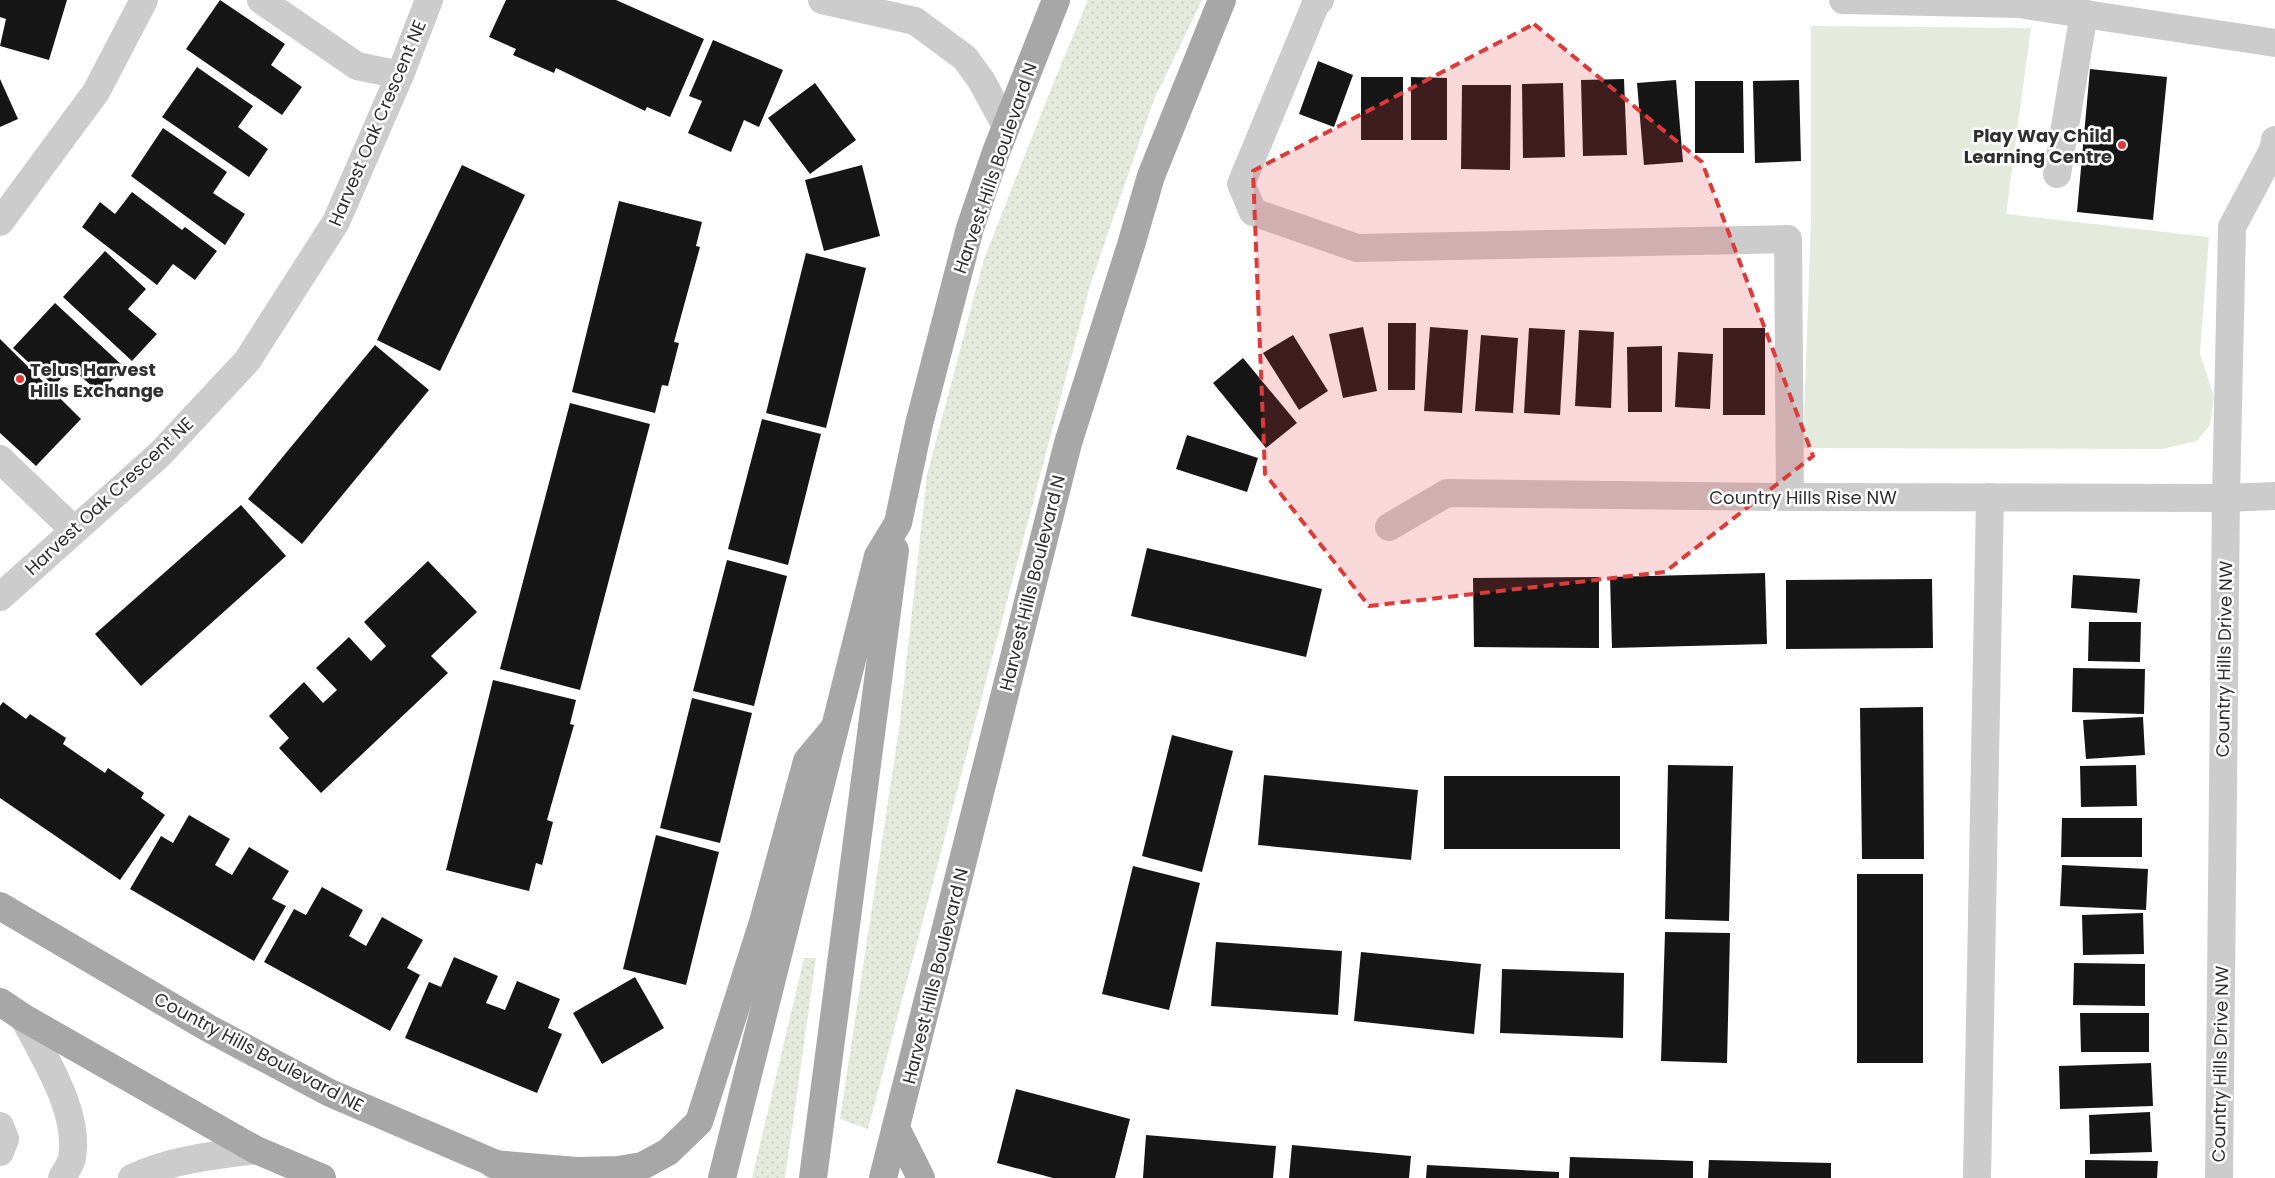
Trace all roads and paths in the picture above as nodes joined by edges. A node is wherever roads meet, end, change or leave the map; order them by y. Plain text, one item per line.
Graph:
1 (144, 0) edge
2 (261, 0) edge
3 (429, 0) edge
4 (822, 0) edge
5 (1056, 0) edge
6 (1222, 0) edge
7 (1320, 0) edge
8 (1843, 0) edge
9 (2020, 2) edge
10 (2084, 13) junction
11 (2275, 43) edge
12 (400, 75) junction
13 (1006, 126) junction
14 (2274, 151) edge
15 (2057, 174) dead end
16 (0, 222) edge
17 (0, 459) edge
18 (2275, 496) edge
19 (1790, 497) junction
20 (1990, 497) junction
21 (2226, 498) junction
22 (898, 523) junction
23 (1389, 527) dead end
24 (74, 530) junction
25 (0, 597) edge
26 (837, 724) junction
27 (0, 906) edge
28 (0, 1002) edge
29 (24, 1018) junction
30 (0, 1126) edge
31 (896, 1130) junction
32 (256, 1150) junction
33 (0, 1152) edge
34 (493, 1164) junction
35 (62, 1178) edge
36 (132, 1178) edge
37 (322, 1178) edge
38 (530, 1178) edge
39 (722, 1178) edge
40 (813, 1178) edge
41 (883, 1178) edge
42 (922, 1178) edge
43 (1978, 1178) edge
44 (2219, 1178) edge

1 - 16 street
2 - 12 street
3 - 12 street, Harvest Oak Crescent NE
4 - 13 street
5 - 13 main road, Harvest Hills Boulevard N
6 - 31 main road, Harvest Hills Boulevard N
7 - 19 street
8 - 9 street
9 - 10 street
10 - 11 street
10 - 15 street
12 - 24 street, Harvest Oak Crescent NE
13 - 22 main road, Harvest Hills Boulevard N
14 - 21 street, Country Hills Drive NW
17 - 24 street
18 - 21 street, Country Hills Rise NW
19 - 20 street, Country Hills Rise NW
19 - 23 street, Country Hills Rise NW
20 - 21 street, Country Hills Rise NW
20 - 43 street
21 - 44 street, Country Hills Drive NW
22 - 26 main road, Harvest Hills Boulevard N
22 - 40 main road
24 - 25 street, Harvest Oak Crescent NE
26 - 34 main road
26 - 39 main road, Harvest Hills Boulevard N
27 - 34 main road, Country Hills Boulevard NE
28 - 29 main road
29 - 32 main road
29 - 35 street
30 - 33 street
31 - 41 main road, Harvest Hills Boulevard N
31 - 42 main road
32 - 36 street
32 - 37 main road
34 - 38 main road, Country Hills Boulevard NE

